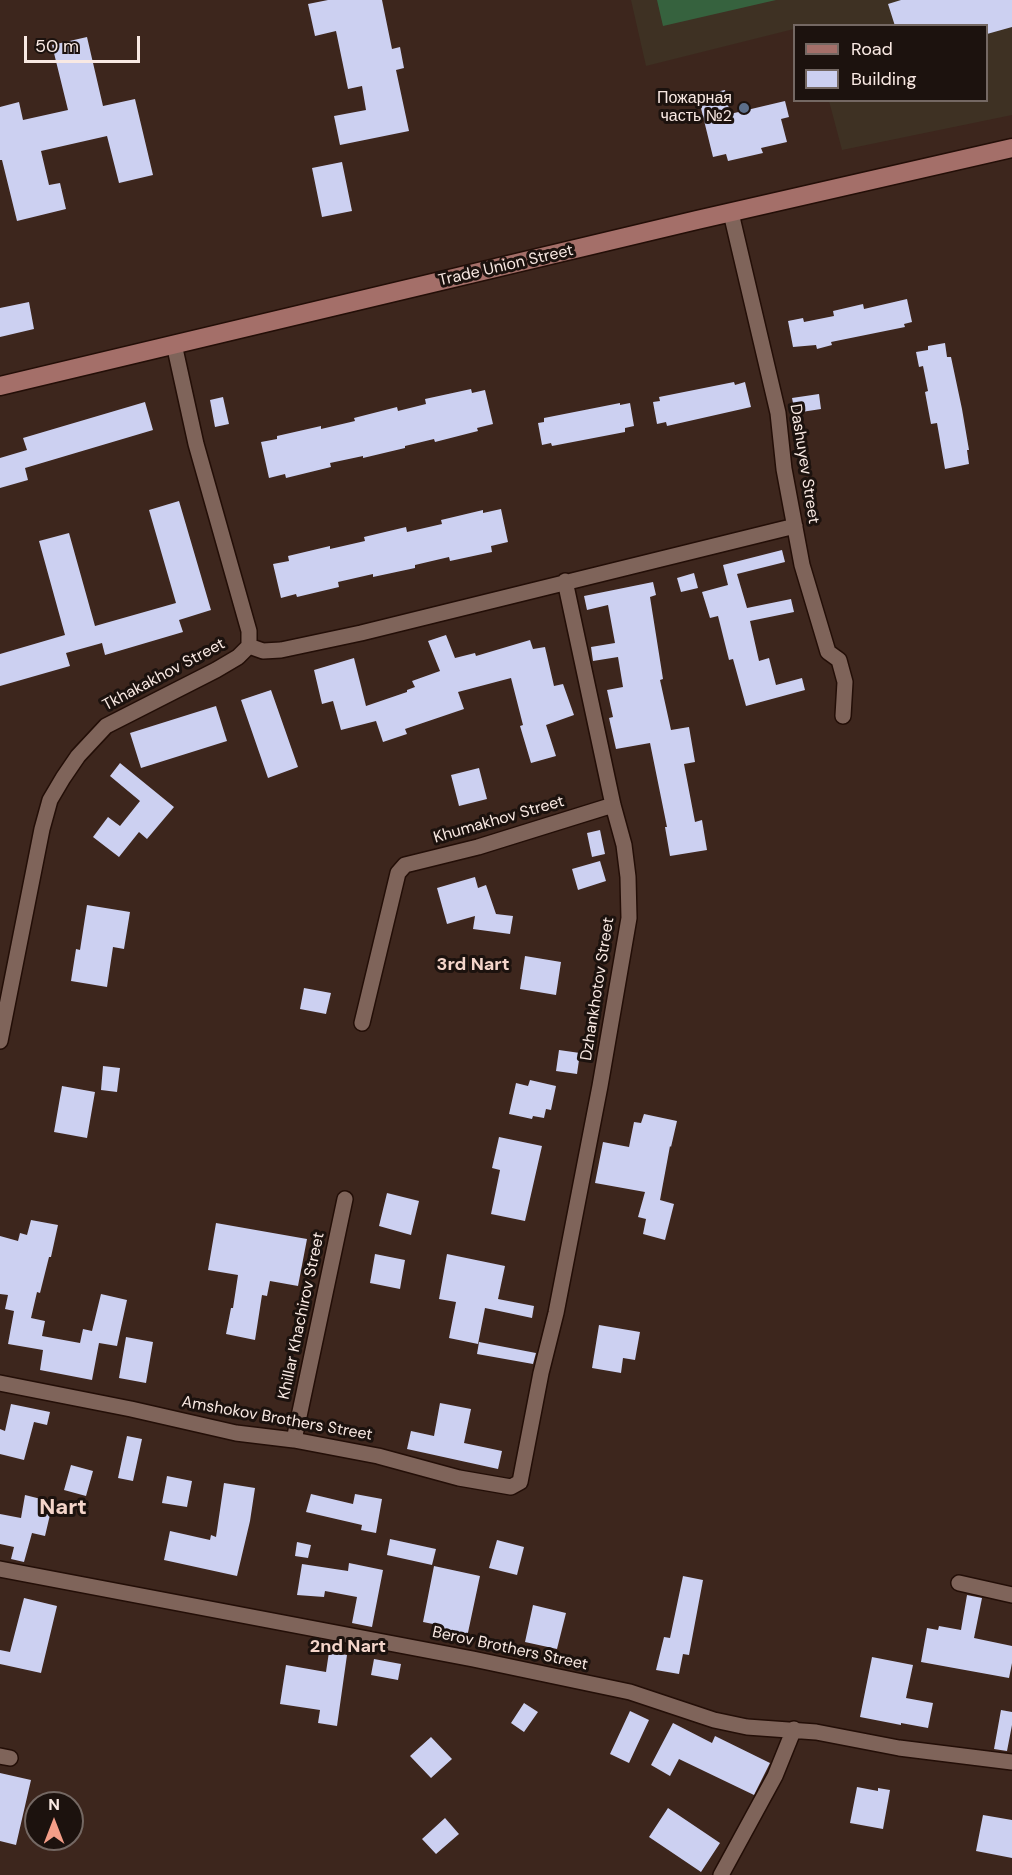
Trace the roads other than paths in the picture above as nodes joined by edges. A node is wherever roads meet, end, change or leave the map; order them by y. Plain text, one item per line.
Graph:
1 (1012, 148) edge
2 (731, 213) junction
3 (174, 344) junction
4 (0, 386) edge
5 (795, 526) junction
6 (565, 581) junction
7 (249, 646) junction
8 (843, 716) dead end
9 (613, 805) junction
10 (362, 1023) dead end
11 (0, 1041) edge
12 (345, 1199) dead end
13 (0, 1383) edge
14 (294, 1440) junction
15 (511, 1487) joint
16 (0, 1569) edge
17 (959, 1583) dead end
18 (1012, 1595) edge
19 (794, 1730) junction
20 (1012, 1762) edge
21 (721, 1875) edge

1 - 2 street, Trade Union Street
2 - 3 street, Trade Union Street
2 - 5 street, Dashuyev Street
3 - 4 street, Trade Union Street
3 - 7 street
5 - 6 street
5 - 8 street, Dashuyev Street
6 - 7 street, Tkhakakhov Street
6 - 9 street, Dzhankhotov Street
7 - 11 street, Tkhakakhov Street
9 - 10 street, Khumakhov Street
9 - 15 street, Dzhankhotov Street
12 - 14 street, Khillar Khachirov Street
13 - 14 street, Amshokov Brothers Street
14 - 15 street, Amshokov Brothers Street
16 - 19 street, Berov Brothers Street
17 - 18 street
19 - 20 street, Berov Brothers Street
19 - 21 street

